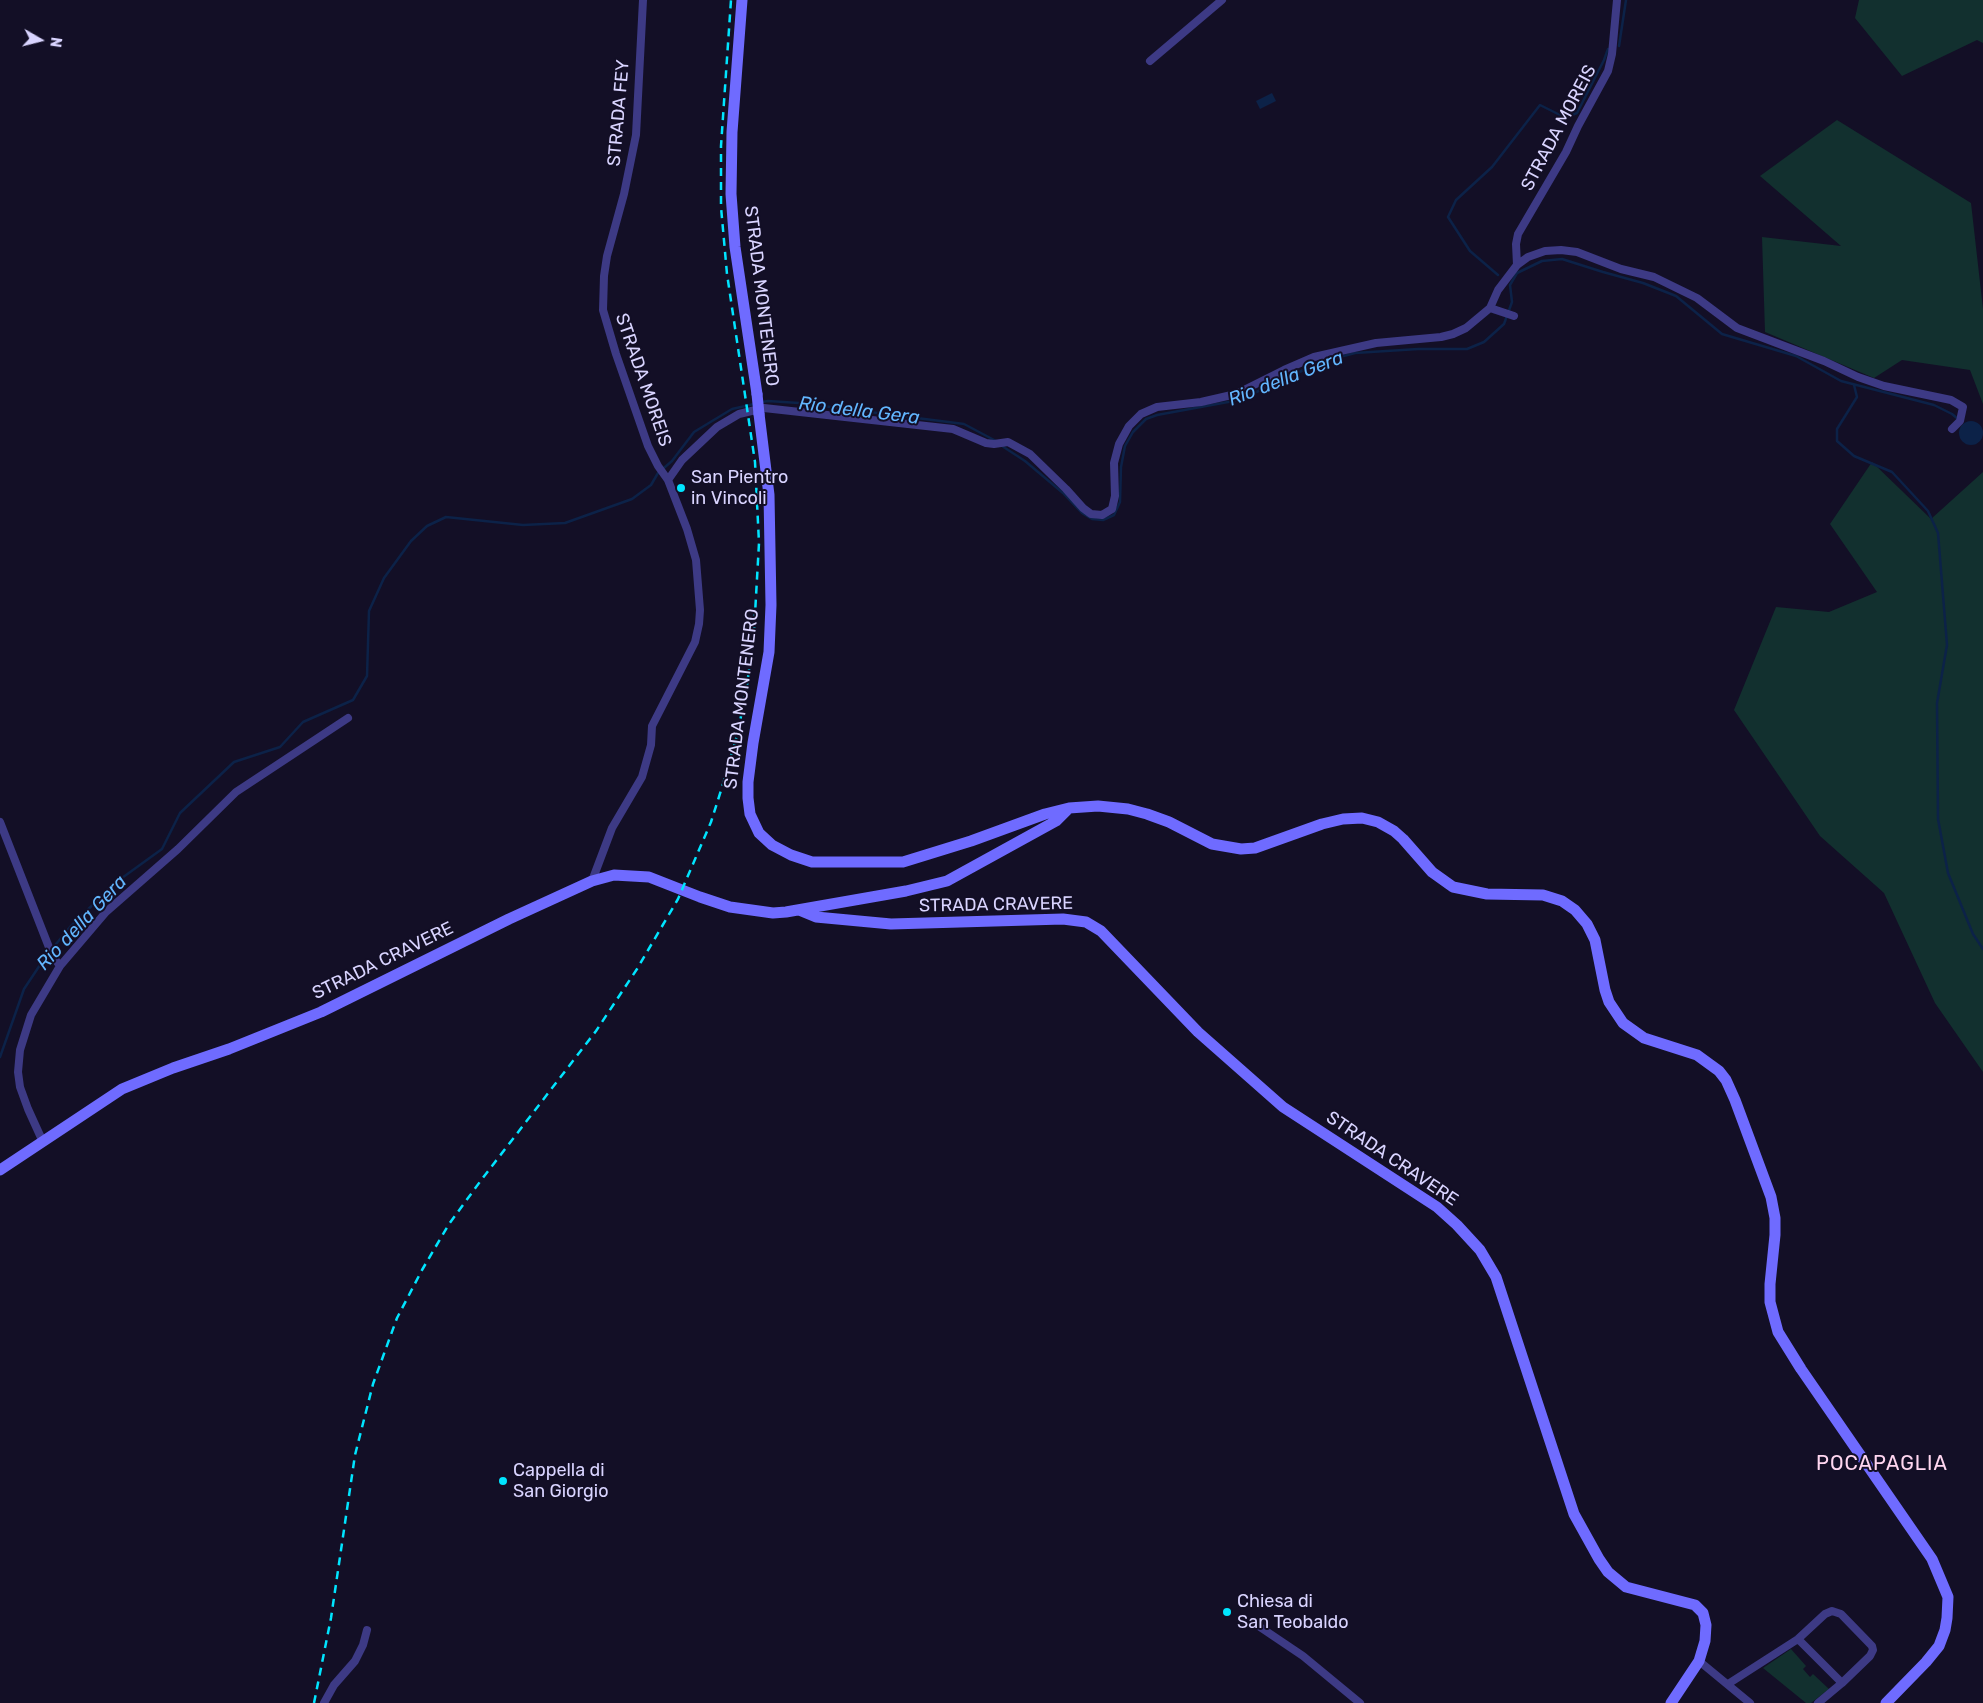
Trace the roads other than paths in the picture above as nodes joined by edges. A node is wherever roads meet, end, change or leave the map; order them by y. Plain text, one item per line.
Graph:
1 (643, 0) edge
2 (742, 0) edge
3 (1222, 0) edge
4 (1617, 0) edge
5 (1150, 61) dead end
6 (607, 256) joint
7 (1517, 265) junction
8 (1490, 308) junction
9 (1514, 316) dead end
10 (1952, 429) dead end
11 (666, 477) junction
12 (348, 718) dead end
13 (1069, 808) junction
14 (0, 822) edge
15 (592, 881) junction
16 (800, 910) junction
17 (60, 966) junction
18 (43, 1142) junction
19 (0, 1170) edge
20 (1254, 1623) dead end
21 (367, 1630) dead end
22 (1798, 1639) junction
23 (1699, 1661) junction
24 (1842, 1683) junction
25 (1728, 1684) junction
26 (324, 1703) edge
27 (1360, 1703) edge
28 (1671, 1703) edge
29 (1750, 1703) edge
30 (1818, 1703) edge
31 (1886, 1703) edge

1 - 6 street, STRADA FEY
2 - 13 main road, STRADA MONTENERO, bridge
3 - 5 street
4 - 7 street, STRADA MOREIS
6 - 11 street, STRADA MOREIS
7 - 8 street
7 - 10 street
8 - 9 street
8 - 11 street, STRADA MOREIS
11 - 15 street, STRADA MOREIS
12 - 17 street
13 - 16 main road, STRADA CRAVERE
13 - 31 main road, STRADA MONTENERO
14 - 17 street
15 - 16 main road, STRADA CRAVERE
15 - 18 main road, STRADA CRAVERE
16 - 23 main road, STRADA CRAVERE
17 - 18 street
18 - 19 main road, STRADA CRAVERE
20 - 27 street
21 - 26 street
22 - 24 street
22 - 24 street
22 - 25 street
23 - 25 street
23 - 28 main road, STRADA CRAVERE
24 - 30 street
25 - 29 street

